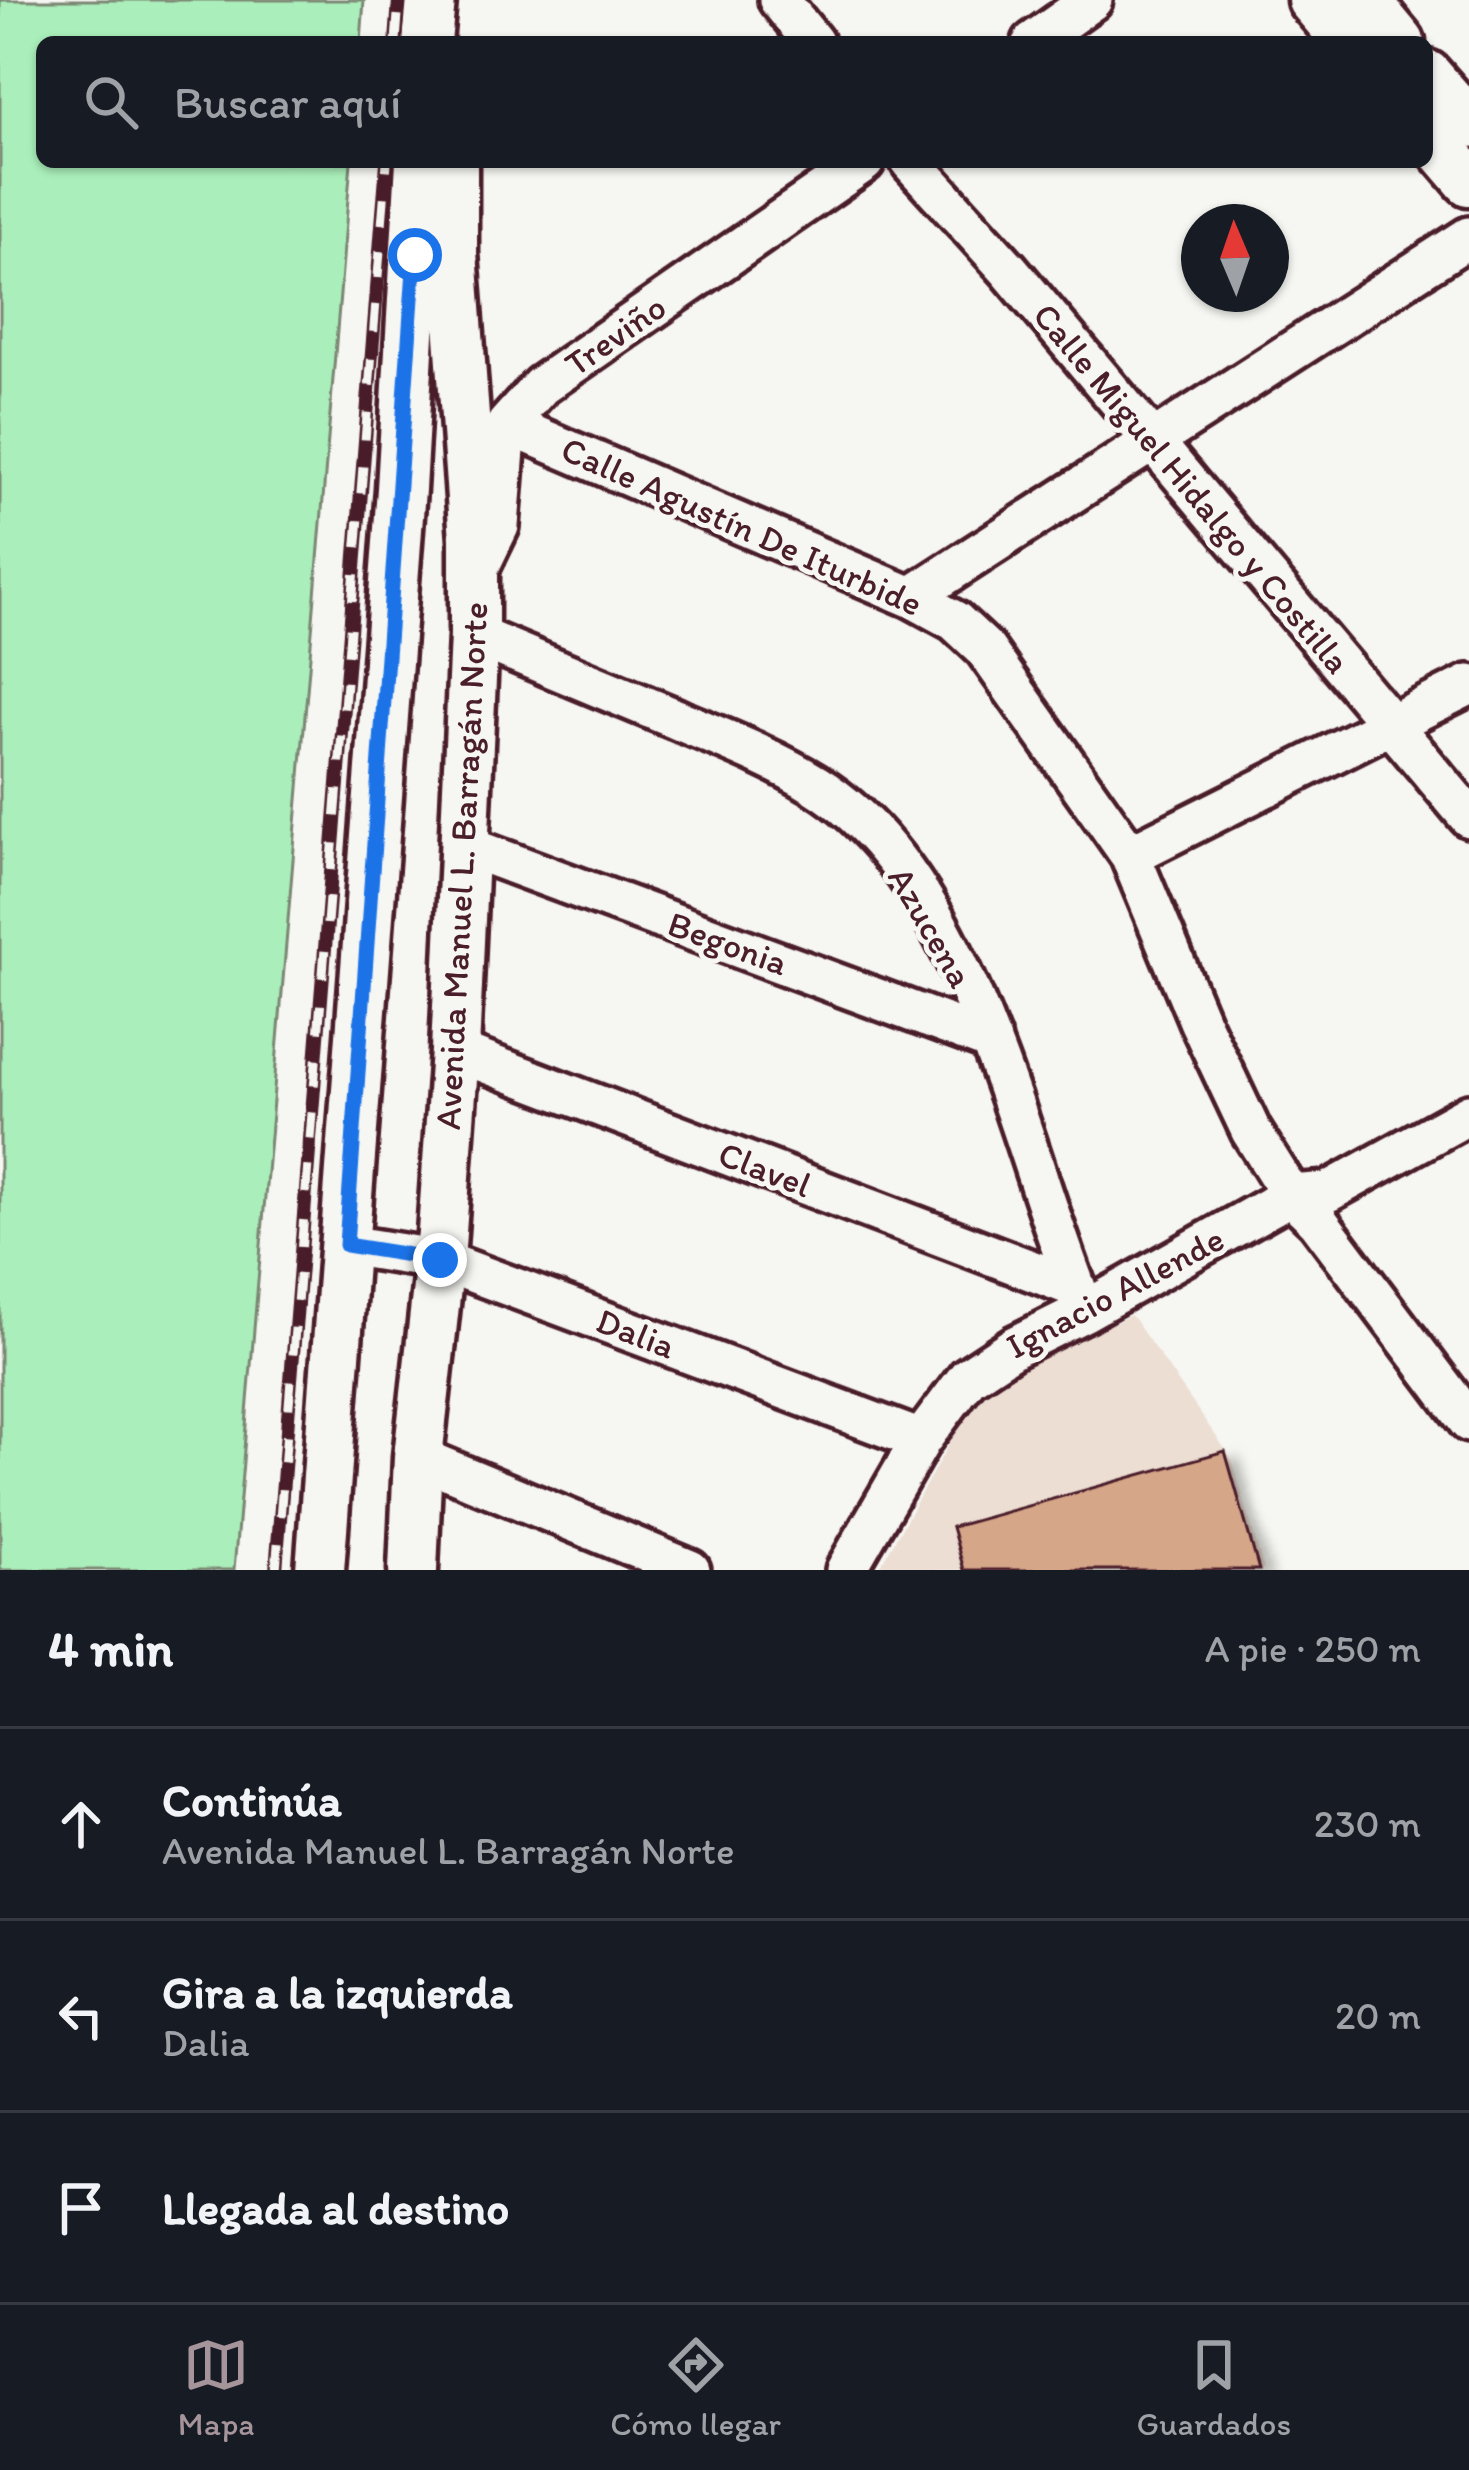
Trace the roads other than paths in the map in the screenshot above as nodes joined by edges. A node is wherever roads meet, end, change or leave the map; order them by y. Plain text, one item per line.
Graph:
1 (431, 0) edge
2 (460, 0) edge
3 (779, 0) edge
4 (1092, 0) edge
5 (1312, 0) edge
6 (1365, 0) edge
7 (428, 36) edge
8 (458, 36) edge
9 (808, 36) edge
10 (1041, 36) edge
11 (1343, 36) edge
12 (1395, 36) edge
13 (1447, 99) edge
14 (420, 168) edge
15 (453, 168) edge
16 (855, 168) edge
17 (916, 168) edge
18 (1469, 182) edge
19 (1469, 237) edge
20 (507, 424) junction
21 (1154, 442) junction
22 (474, 578) junction
23 (911, 597) junction
24 (474, 635) junction
25 (1469, 685) edge
26 (1390, 726) junction
27 (1469, 818) edge
28 (466, 846) junction
29 (1130, 855) junction
30 (991, 1041) junction
31 (454, 1051) junction
32 (1469, 1114) edge
33 (1291, 1195) junction
34 (346, 1245) junction
35 (440, 1260) junction
36 (1080, 1299) junction
37 (1469, 1422) edge
38 (921, 1440) junction
39 (418, 1457) junction
40 (320, 1570) edge
41 (413, 1570) edge
42 (690, 1570) edge
43 (846, 1570) edge

1 - 7 main road
2 - 8 main road
3 - 9 street
4 - 10 street
5 - 11 main road
6 - 12 main road
13 - 18 main road
14 - 34 main road
15 - 22 main road, Avenida Manuel L. Barragán Norte
16 - 20 street, Treviño
17 - 21 street, Calle Miguel Hidalgo y Costilla
19 - 21 street
20 - 22 street
20 - 23 street, Calle Agustín De Iturbide
21 - 23 street
21 - 26 street, Calle Miguel Hidalgo y Costilla
22 - 24 main road, Avenida Manuel L. Barragán Norte
23 - 29 street, Calle Agustín De Iturbide
24 - 28 main road, Avenida Manuel L. Barragán Norte
24 - 30 street, Azucena
25 - 26 street
26 - 27 street, Calle Miguel Hidalgo y Costilla
26 - 29 street
28 - 30 street, Begonia
28 - 31 main road, Avenida Manuel L. Barragán Norte
29 - 33 street, Calle Agustín De Iturbide
30 - 36 street, Azucena
31 - 35 main road, Avenida Manuel L. Barragán Norte
31 - 36 street, Clavel
32 - 33 street, Ignacio Allende
33 - 36 street, Ignacio Allende
33 - 37 street, Calle Agustín De Iturbide
34 - 35 street, Dalia
34 - 40 main road
35 - 38 street, Dalia
35 - 39 main road, Avenida Manuel L. Barragán Norte
36 - 38 street, Ignacio Allende
38 - 43 street, Ignacio Allende
39 - 41 main road, Avenida Manuel L. Barragán Norte
39 - 42 street

